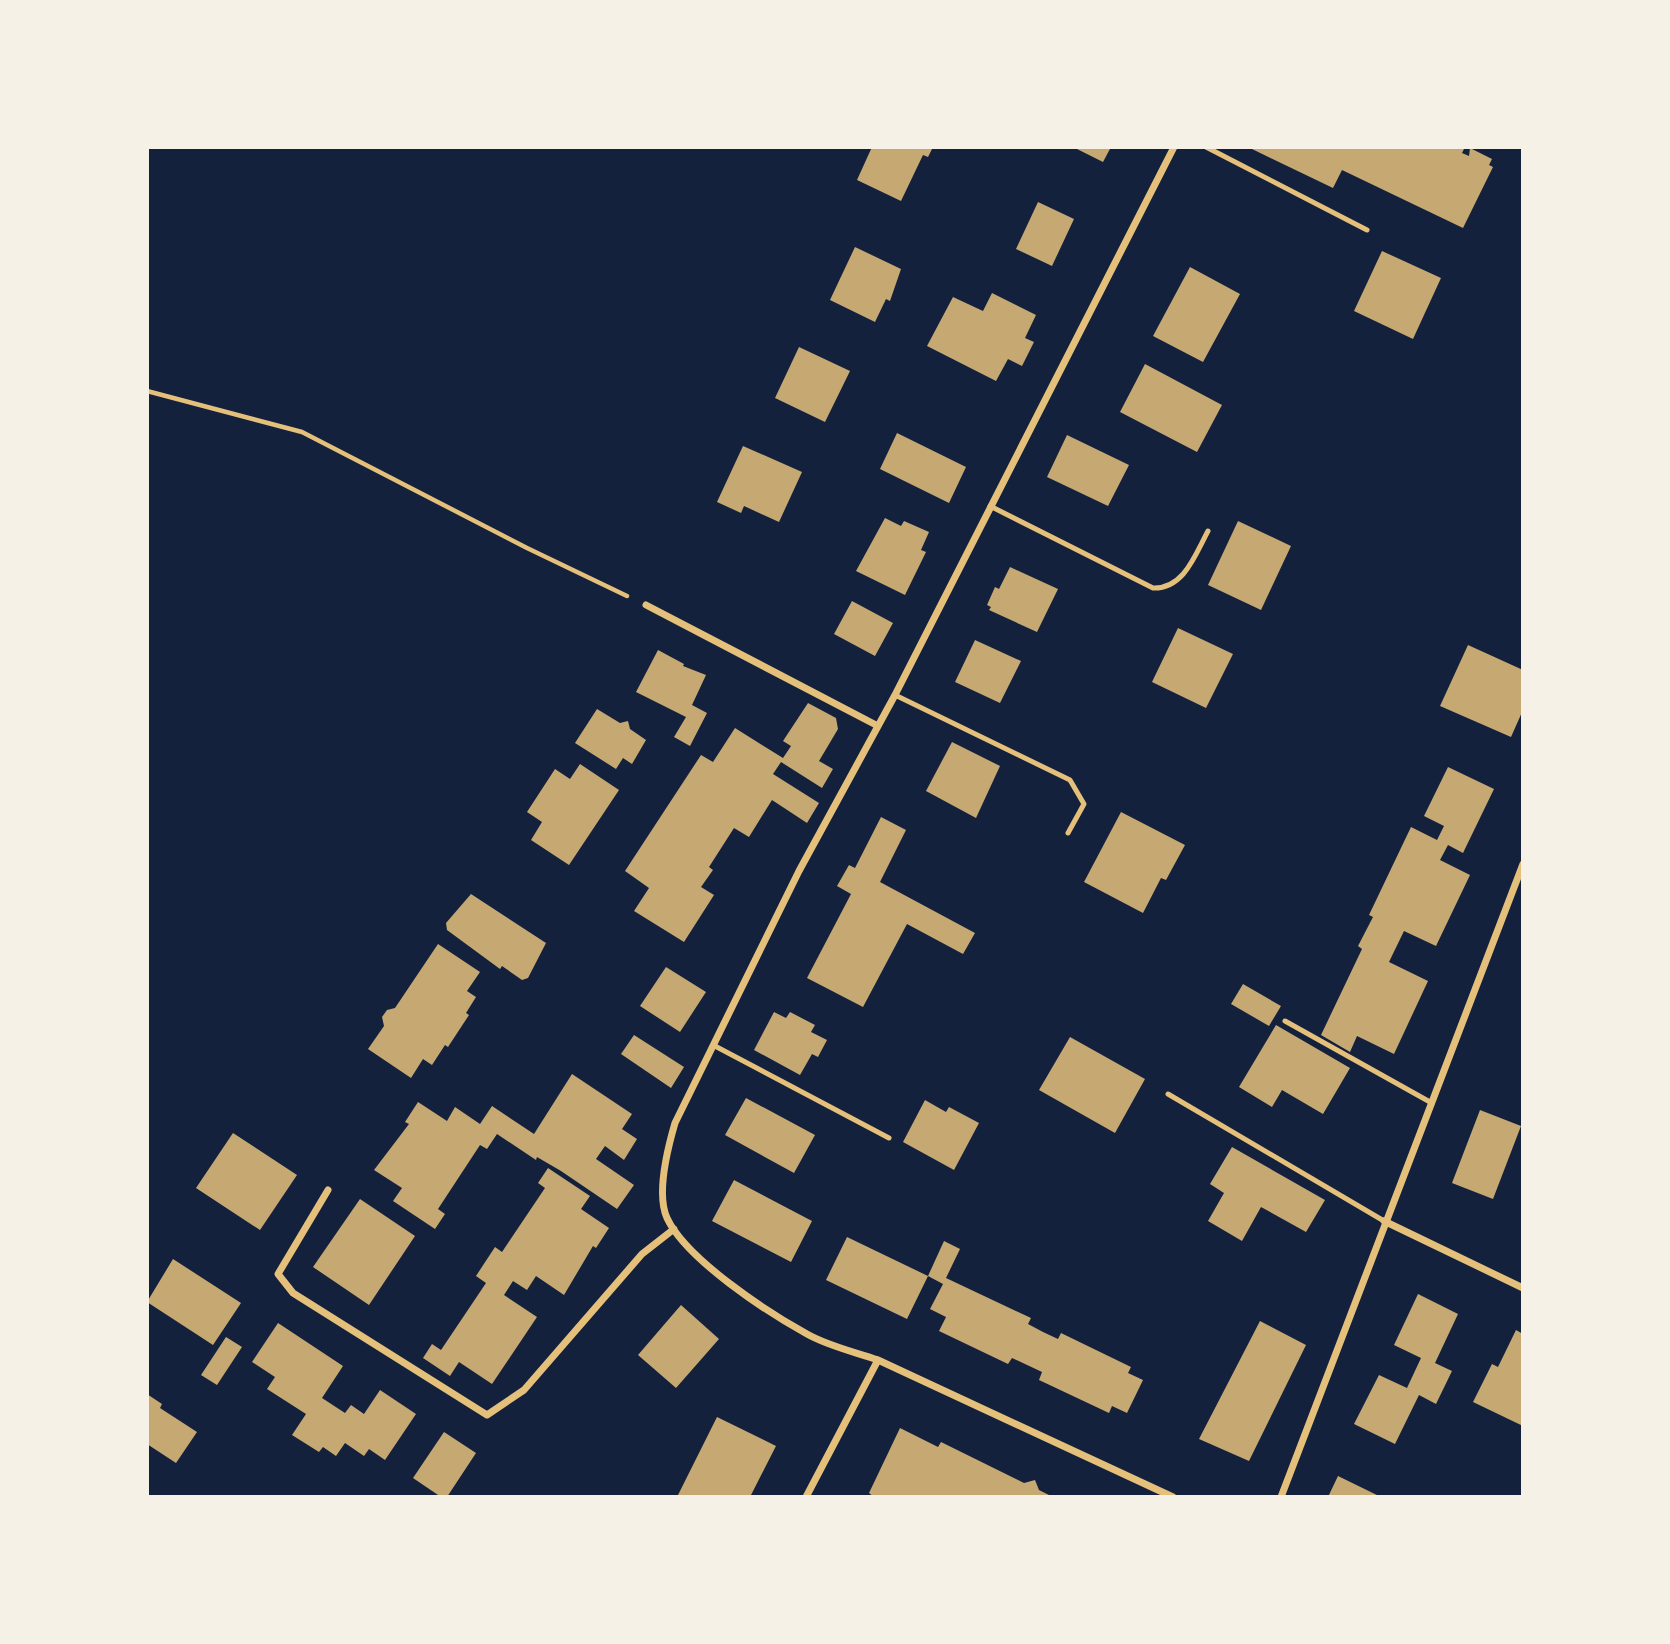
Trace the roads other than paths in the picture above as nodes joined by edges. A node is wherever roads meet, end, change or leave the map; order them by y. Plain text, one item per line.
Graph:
1 (1174, 147) edge
2 (1206, 147) edge
3 (1367, 229) dead end
4 (990, 506) junction
5 (1208, 531) dead end
6 (646, 605) road end
7 (895, 695) junction
8 (878, 726) junction
9 (1068, 833) dead end
10 (1523, 864) edge
11 (1285, 1021) dead end
12 (713, 1045) junction
13 (1168, 1094) dead end
14 (1430, 1102) junction
15 (889, 1138) dead end
16 (328, 1190) dead end
17 (1384, 1221) junction
18 (674, 1229) junction
19 (1523, 1288) edge
20 (878, 1360) junction
21 (806, 1497) edge
22 (1173, 1497) edge
23 (1281, 1497) edge

1 - 4 street
2 - 3 lane
4 - 5 lane
4 - 7 street
6 - 8 street
7 - 8 street
7 - 9 lane
8 - 12 street
10 - 14 street
11 - 14 lane
12 - 15 lane
12 - 18 street
13 - 17 lane
14 - 17 street
16 - 18 street
17 - 19 street
17 - 23 street
18 - 20 street
20 - 21 street
20 - 22 street

